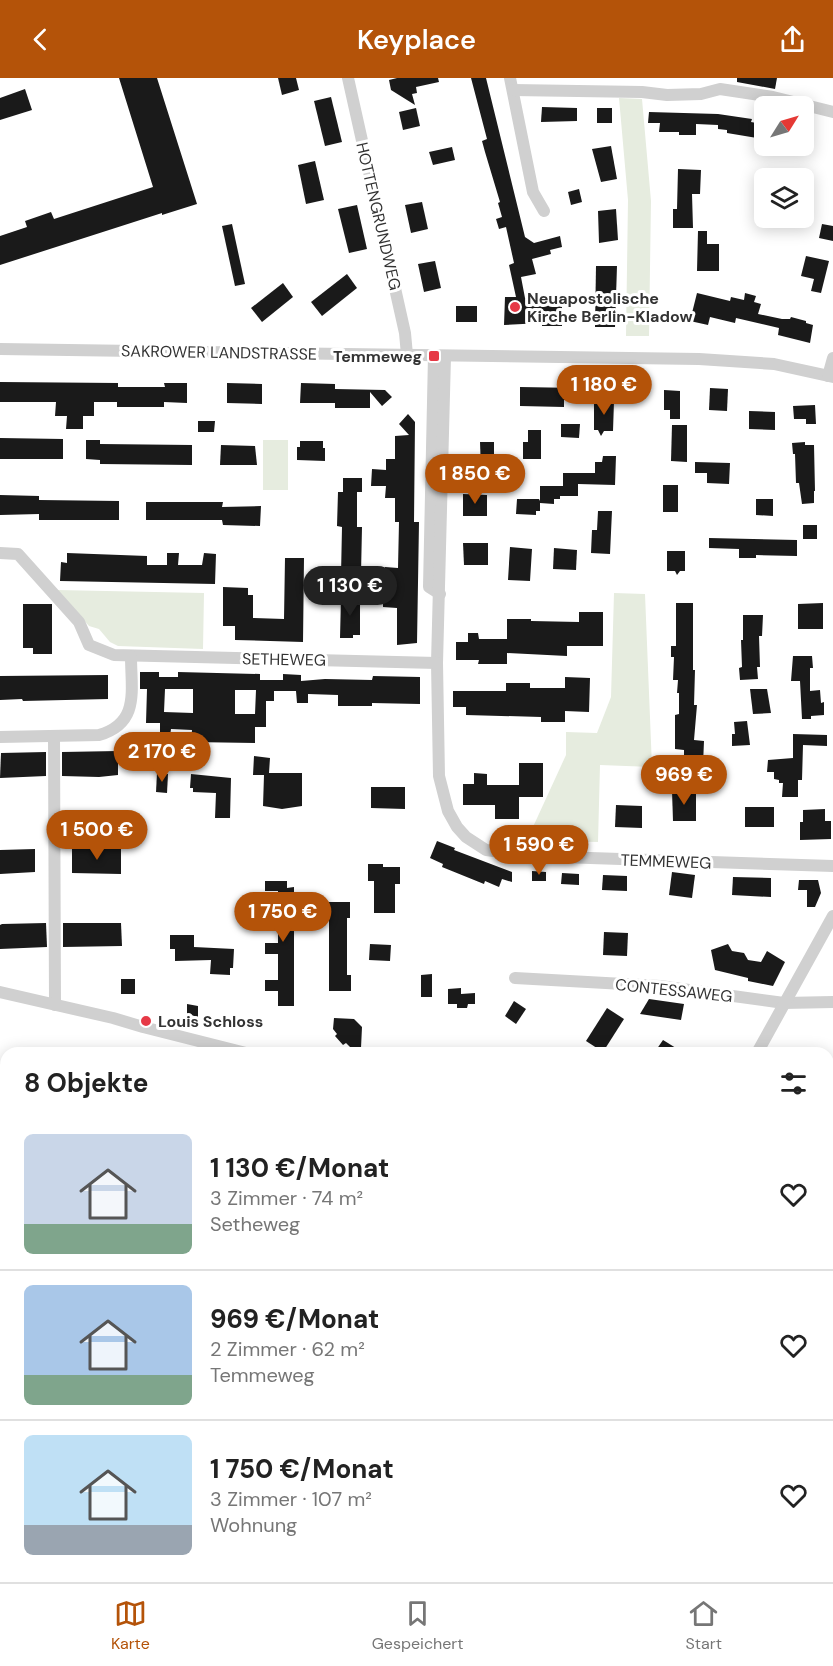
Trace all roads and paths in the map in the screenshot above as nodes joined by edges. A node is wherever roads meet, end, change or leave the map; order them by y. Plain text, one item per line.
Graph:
1 (348, 78) edge
2 (512, 84) edge
3 (833, 112) edge
4 (544, 211) dead end
5 (0, 349) edge
6 (407, 355) junction
7 (439, 356) junction
8 (833, 358) edge
9 (831, 377) edge
10 (0, 553) edge
11 (131, 656) junction
12 (437, 663) junction
13 (54, 736) junction
14 (0, 737) edge
15 (833, 866) edge
16 (833, 916) edge
17 (514, 978) dead end
18 (0, 992) edge
19 (833, 1002) edge
20 (784, 1003) junction
21 (55, 1005) junction
22 (221, 1047) edge
23 (760, 1047) edge

1 - 6 street, HOTTENGRUNDWEG
2 - 3 street
2 - 4 street
5 - 6 street, SAKROWER LANDSTRASSE
6 - 7 street, SAKROWER LANDSTRASSE
7 - 9 street, SAKROWER LANDSTRASSE
7 - 12 street, TEMMEWEG
8 - 9 street
10 - 11 street, SETHEWEG
11 - 12 street, SETHEWEG
11 - 13 street
12 - 15 street, TEMMEWEG
13 - 14 street
13 - 21 street
16 - 20 street
17 - 20 street, CONTESSAWEG
18 - 21 street
19 - 20 street, CONTESSAWEG
20 - 23 street
21 - 22 street

